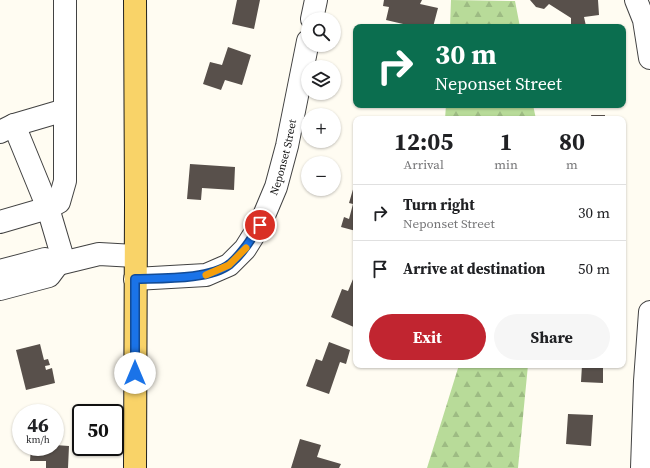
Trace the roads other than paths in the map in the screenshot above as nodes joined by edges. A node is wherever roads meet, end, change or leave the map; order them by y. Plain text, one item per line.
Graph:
1 (65, 0) edge
2 (135, 0) edge
3 (316, 0) edge
4 (636, 0) edge
5 (313, 12) edge
6 (306, 52) edge
7 (650, 58) edge
8 (65, 110) junction
9 (7, 129) edge
10 (48, 208) junction
11 (0, 222) edge
12 (135, 256) junction
13 (61, 263) junction
14 (0, 271) edge
15 (135, 279) junction
16 (0, 288) edge
17 (650, 312) edge
18 (135, 468) edge
19 (642, 468) edge

1 - 8 street
2 - 12 main road
3 - 5 street
4 - 7 street
6 - 15 street, Neponset Street
8 - 9 street
8 - 10 street
9 - 10 street
10 - 11 street
10 - 13 street
12 - 13 street
12 - 15 main road
13 - 14 street
13 - 16 street
15 - 18 main road
17 - 19 street

